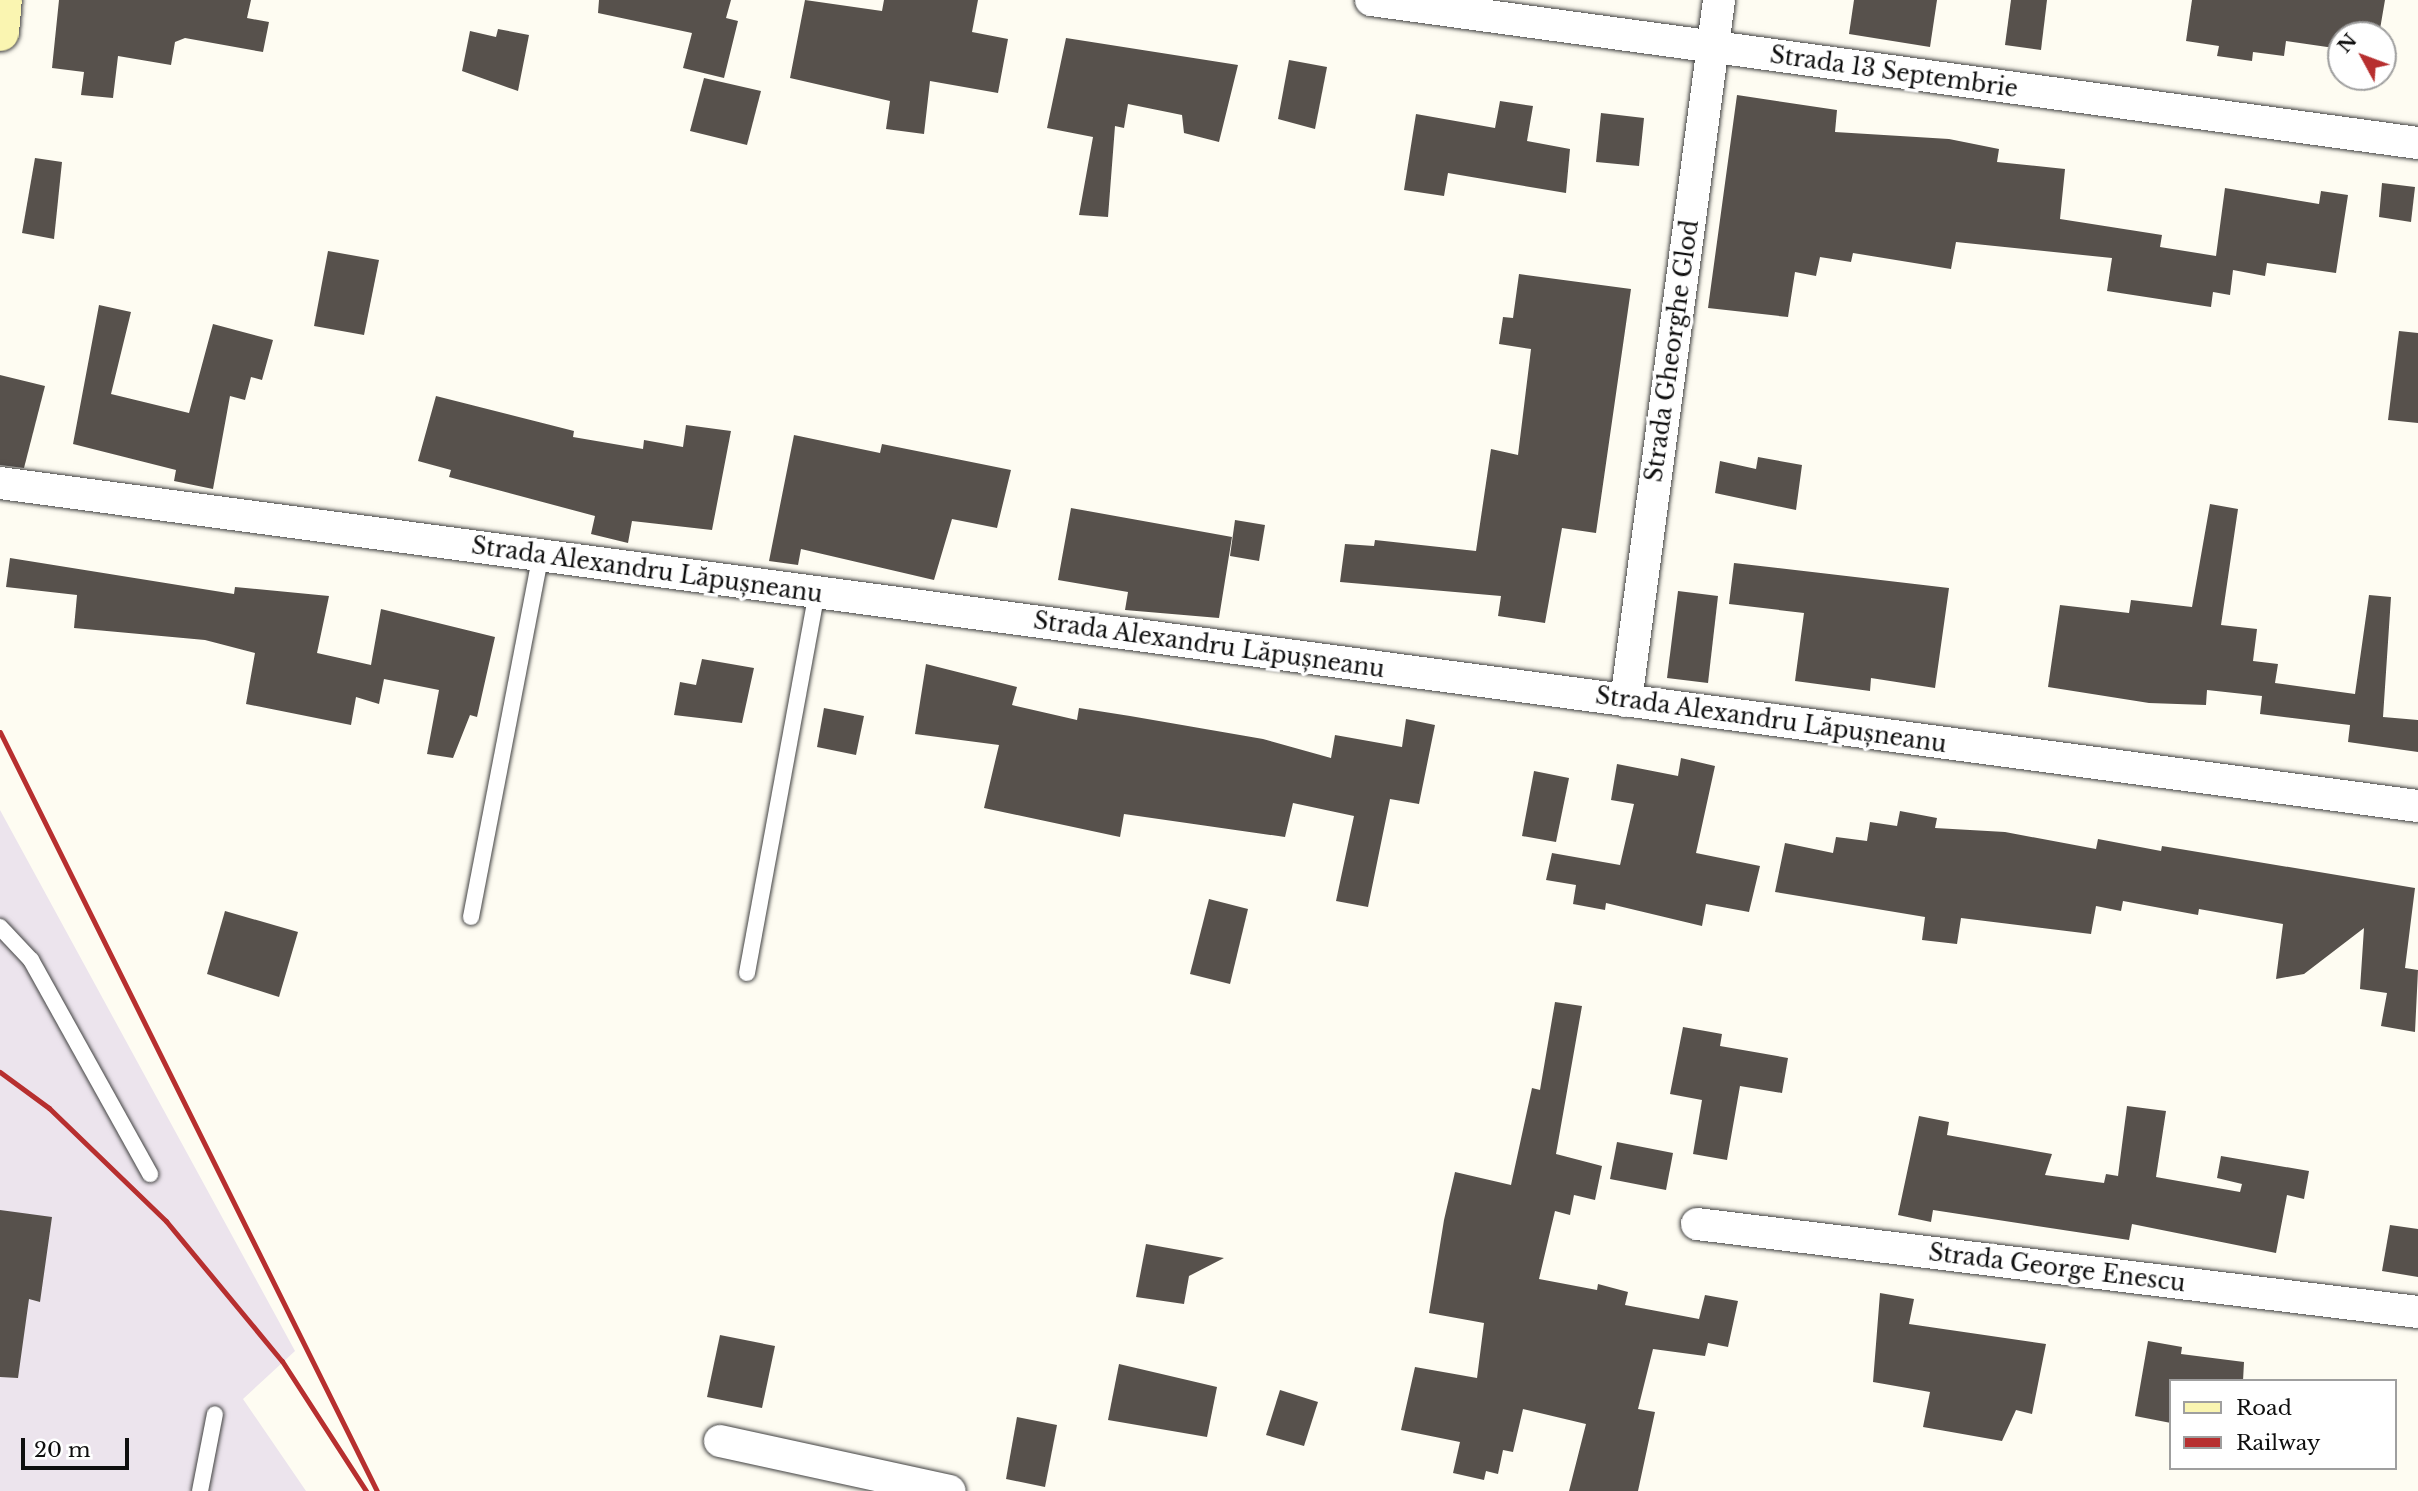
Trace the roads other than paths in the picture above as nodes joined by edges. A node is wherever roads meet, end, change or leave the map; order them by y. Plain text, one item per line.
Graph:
1 (3, 0) edge
2 (1371, 0) edge
3 (1718, 0) edge
4 (0, 32) edge
5 (1712, 47) junction
6 (2418, 143) edge
7 (0, 483) edge
8 (541, 555) junction
9 (817, 593) junction
10 (1626, 701) junction
11 (2418, 807) edge
12 (471, 917) dead end
13 (0, 927) edge
14 (747, 973) dead end
15 (150, 1174) dead end
16 (1697, 1224) dead end
17 (2418, 1312) edge
18 (215, 1414) dead end
19 (720, 1441) dead end
20 (201, 1491) edge
21 (950, 1491) edge

1 - 4 main road
2 - 5 street, Strada 13 Septembrie
3 - 5 street, Strada Gheorghe Glod
5 - 6 street, Strada 13 Septembrie
5 - 10 street, Strada Gheorghe Glod
7 - 8 street, Strada Alexandru Lăpușneanu
8 - 9 street, Strada Alexandru Lăpușneanu
8 - 12 lane
9 - 10 street, Strada Alexandru Lăpușneanu
9 - 14 lane
10 - 11 street, Strada Alexandru Lăpușneanu
13 - 15 lane
16 - 17 street, Strada George Enescu
18 - 20 lane
19 - 21 street

